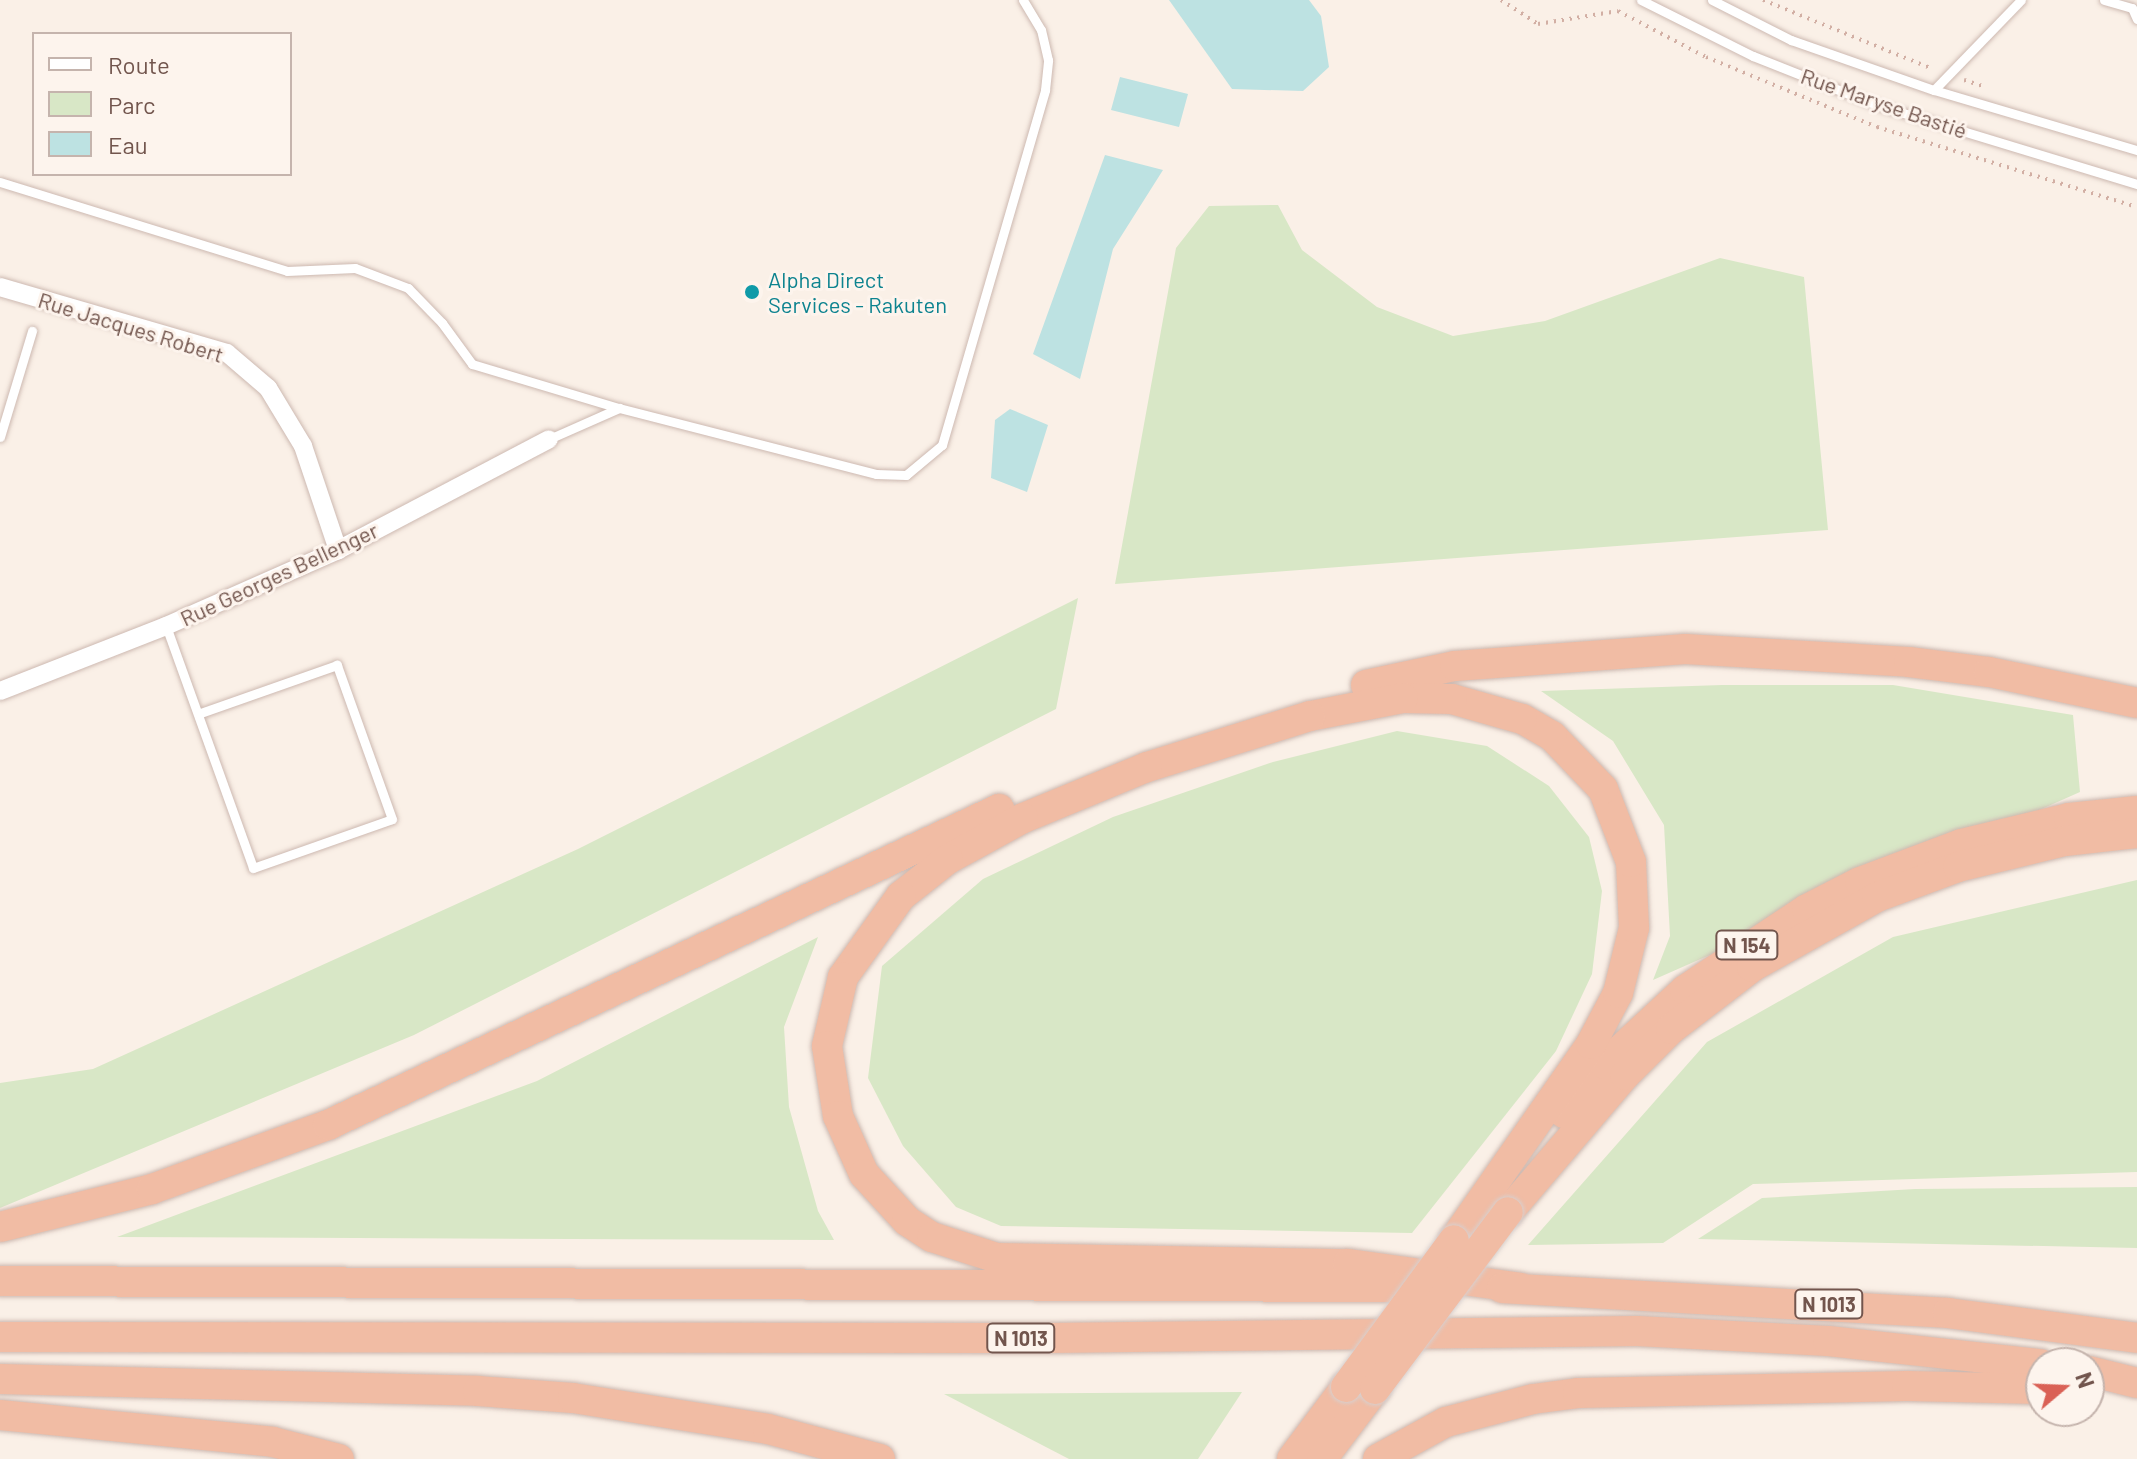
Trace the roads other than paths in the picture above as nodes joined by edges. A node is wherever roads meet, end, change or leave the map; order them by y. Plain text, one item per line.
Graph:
1 (1023, 0) edge
2 (1641, 0) edge
3 (1712, 0) edge
4 (2021, 0) edge
5 (2104, 0) edge
6 (2137, 19) edge
7 (1934, 90) junction
8 (2137, 150) edge
9 (0, 182) edge
10 (2137, 184) edge
11 (0, 287) edge
12 (32, 331) dead end
13 (619, 408) junction
14 (0, 437) edge
15 (549, 439) joint
16 (338, 550) junction
17 (166, 626) junction
18 (0, 691) edge
19 (2137, 703) edge
20 (198, 714) junction
21 (2137, 811) edge
22 (2137, 833) edge
23 (0, 1227) edge
24 (1454, 1240) junction
25 (0, 1281) edge
26 (1520, 1288) junction
27 (0, 1337) edge
28 (2137, 1338) edge
29 (2025, 1362) edge
30 (2105, 1375) edge
31 (0, 1379) edge
32 (2137, 1383) edge
33 (1361, 1388) junction
34 (2025, 1389) edge
35 (2137, 1390) edge
36 (2105, 1392) edge
37 (0, 1415) edge
38 (339, 1459) edge
39 (880, 1459) edge
40 (1292, 1459) edge
41 (1322, 1459) edge
42 (1378, 1459) edge

1 - 13 lane
2 - 10 lane, Rue Maryse Bastié
3 - 7 lane, Rue Maryse Bastié
4 - 7 lane
5 - 6 lane
7 - 8 lane, Rue Maryse Bastié
9 - 13 lane
11 - 16 street, Rue Jacques Robert
12 - 14 lane
13 - 15 lane
15 - 16 street, Rue Georges Bellenger
16 - 17 street, Rue Georges Bellenger
17 - 18 street, Rue Georges Bellenger
17 - 20 lane
19 - 23 highway
20 - 20 lane
21 - 24 highway, N 154
22 - 33 highway, N 154, bridge
24 - 26 highway
24 - 33 highway, N 154, bridge
25 - 26 highway, N 1013
26 - 28 highway, N 1013
27 - 29 highway, N 1013
30 - 32 highway
31 - 39 highway
33 - 40 highway, N 154
33 - 41 highway, N 154
34 - 42 highway
35 - 36 highway
37 - 38 highway

